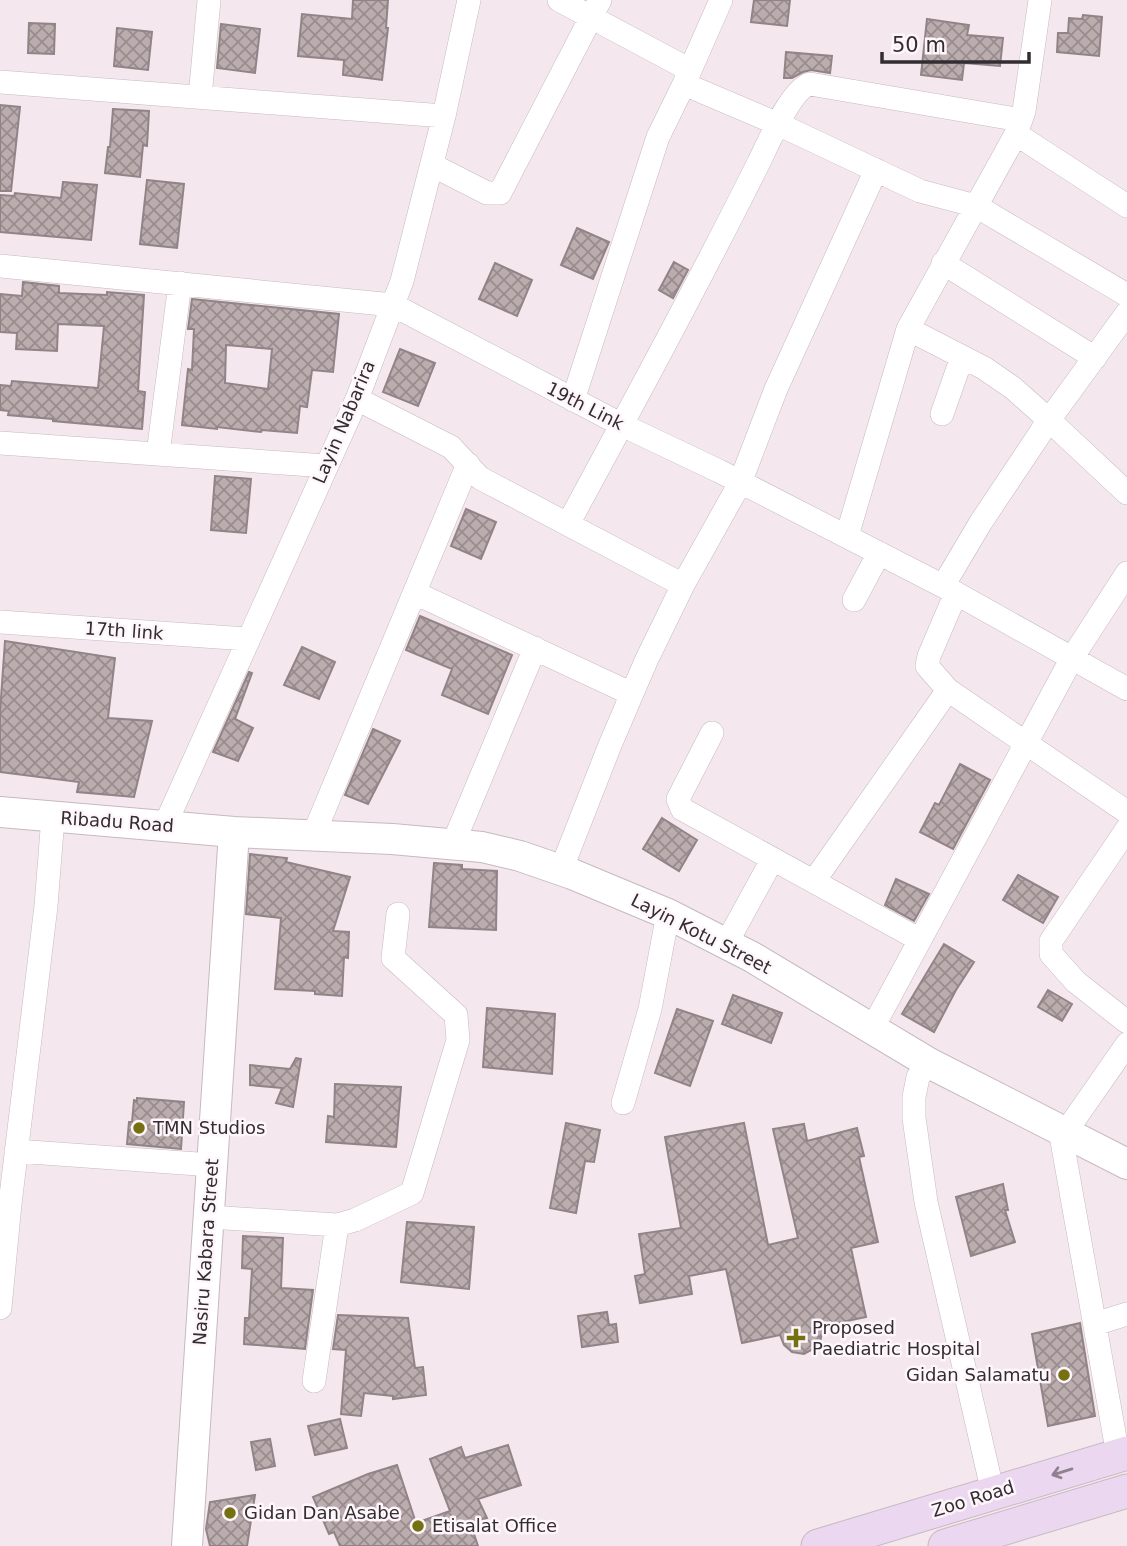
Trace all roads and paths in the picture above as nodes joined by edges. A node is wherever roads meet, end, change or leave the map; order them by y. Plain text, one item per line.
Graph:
1 (209, 0) edge
2 (469, 0) edge
3 (559, 0) edge
4 (721, 0) edge
5 (1040, 0) edge
6 (596, 8) edge
7 (687, 77) junction
8 (0, 82) edge
9 (200, 97) junction
10 (444, 116) junction
11 (778, 124) junction
12 (1019, 127) junction
13 (432, 165) junction
14 (876, 170) junction
15 (976, 206) junction
16 (1127, 206) edge
17 (943, 263) junction
18 (0, 266) edge
19 (180, 283) junction
20 (1127, 295) edge
21 (393, 305) junction
22 (1127, 313) edge
23 (908, 329) junction
24 (962, 357) junction
25 (1096, 358) junction
26 (357, 399) junction
27 (573, 400) junction
28 (942, 414) dead end
29 (1049, 420) junction
30 (622, 425) junction
31 (0, 443) edge
32 (158, 454) junction
33 (468, 464) junction
34 (326, 466) junction
35 (740, 482) junction
36 (1127, 493) edge
37 (568, 524) junction
38 (847, 536) junction
39 (879, 553) junction
40 (1127, 573) edge
41 (683, 585) junction
42 (950, 590) junction
43 (415, 593) junction
44 (854, 600) dead end
45 (0, 622) edge
46 (247, 639) junction
47 (535, 648) junction
48 (1072, 658) junction
49 (1127, 689) edge
50 (948, 690) junction
51 (632, 694) junction
52 (712, 733) dead end
53 (1025, 743) junction
54 (0, 812) edge
55 (1127, 813) edge
56 (53, 817) junction
57 (165, 825) junction
58 (1127, 829) edge
59 (234, 832) junction
60 (313, 836) junction
61 (453, 844) junction
62 (772, 860) junction
63 (561, 870) junction
64 (814, 881) junction
65 (398, 914) dead end
66 (668, 914) junction
67 (920, 940) junction
68 (726, 944) junction
69 (1127, 1022) edge
70 (872, 1029) junction
71 (1127, 1044) edge
72 (929, 1063) junction
73 (623, 1103) dead end
74 (1063, 1131) junction
75 (16, 1151) junction
76 (1127, 1164) edge
77 (212, 1165) junction
78 (5, 1204) edge
79 (209, 1217) junction
80 (337, 1225) junction
81 (0, 1308) edge
82 (1127, 1314) edge
83 (1095, 1324) junction
84 (314, 1381) dead end
85 (1123, 1454) edge
86 (1127, 1491) edge
87 (993, 1493) junction
88 (187, 1546) edge
89 (818, 1546) edge
90 (945, 1546) edge

1 - 9 street
2 - 10 street, Layin Nabarira
3 - 6 street
4 - 7 street
5 - 12 street
6 - 7 street
6 - 13 street
7 - 11 street
7 - 27 street
8 - 9 street
9 - 10 street
10 - 13 street, Layin Nabarira
11 - 12 street
11 - 14 street
11 - 30 street
12 - 15 street
12 - 16 street
13 - 21 street, Layin Nabarira
14 - 15 street
14 - 35 street
15 - 17 street
15 - 20 street
17 - 23 street
17 - 25 street
18 - 19 street, 19th Link
19 - 21 street, 19th Link
19 - 32 street
21 - 26 street, Layin Nabarira
21 - 27 street, 19th Link
22 - 25 street
23 - 24 street
23 - 38 street
24 - 28 street
24 - 29 street
25 - 29 street
26 - 33 street
26 - 34 street, Layin Nabarira
27 - 30 street, 19th Link
29 - 36 street
29 - 42 street
30 - 35 street, 19th Link
30 - 37 street
31 - 32 street
32 - 34 street
33 - 37 street
33 - 43 street
34 - 46 street, Layin Nabarira
35 - 38 street, 19th Link
35 - 41 street
37 - 41 street
38 - 39 street, 19th Link
39 - 42 street, 19th Link
39 - 44 street
40 - 48 street
41 - 51 street
42 - 48 street, 19th Link
42 - 50 street
43 - 47 street
43 - 60 street
45 - 46 street, 17th link
46 - 57 street, Layin Nabarira
47 - 51 street
47 - 61 street
48 - 49 street, 19th Link
48 - 53 street
50 - 53 street
50 - 64 street
51 - 63 street
52 - 62 street
53 - 55 street
53 - 67 street
54 - 56 street, Ribadu Road
56 - 57 street, Ribadu Road
56 - 75 street
57 - 59 street, Ribadu Road
58 - 69 street
59 - 60 street, Layin Kotu Street
59 - 77 street, Nasiru Kabara Street
60 - 61 street, Layin Kotu Street
61 - 63 street, Layin Kotu Street
62 - 64 street
62 - 68 street
63 - 66 street, Layin Kotu Street
64 - 67 street
65 - 80 street
66 - 68 street, Layin Kotu Street
66 - 73 street
67 - 70 street
68 - 70 street, Layin Kotu Street
70 - 72 street, Layin Kotu Street
71 - 74 street
72 - 74 street, Layin Kotu Street
72 - 87 street
74 - 76 street, Layin Kotu Street
74 - 83 street
75 - 77 street
75 - 78 street
77 - 79 street, Nasiru Kabara Street
78 - 81 street
79 - 80 street
79 - 88 street, Nasiru Kabara Street
80 - 84 street
82 - 83 street
83 - 85 street
85 -> 87 main road, Zoo Road
86 - 90 main road, Zoo Road
87 - 89 main road, Zoo Road

